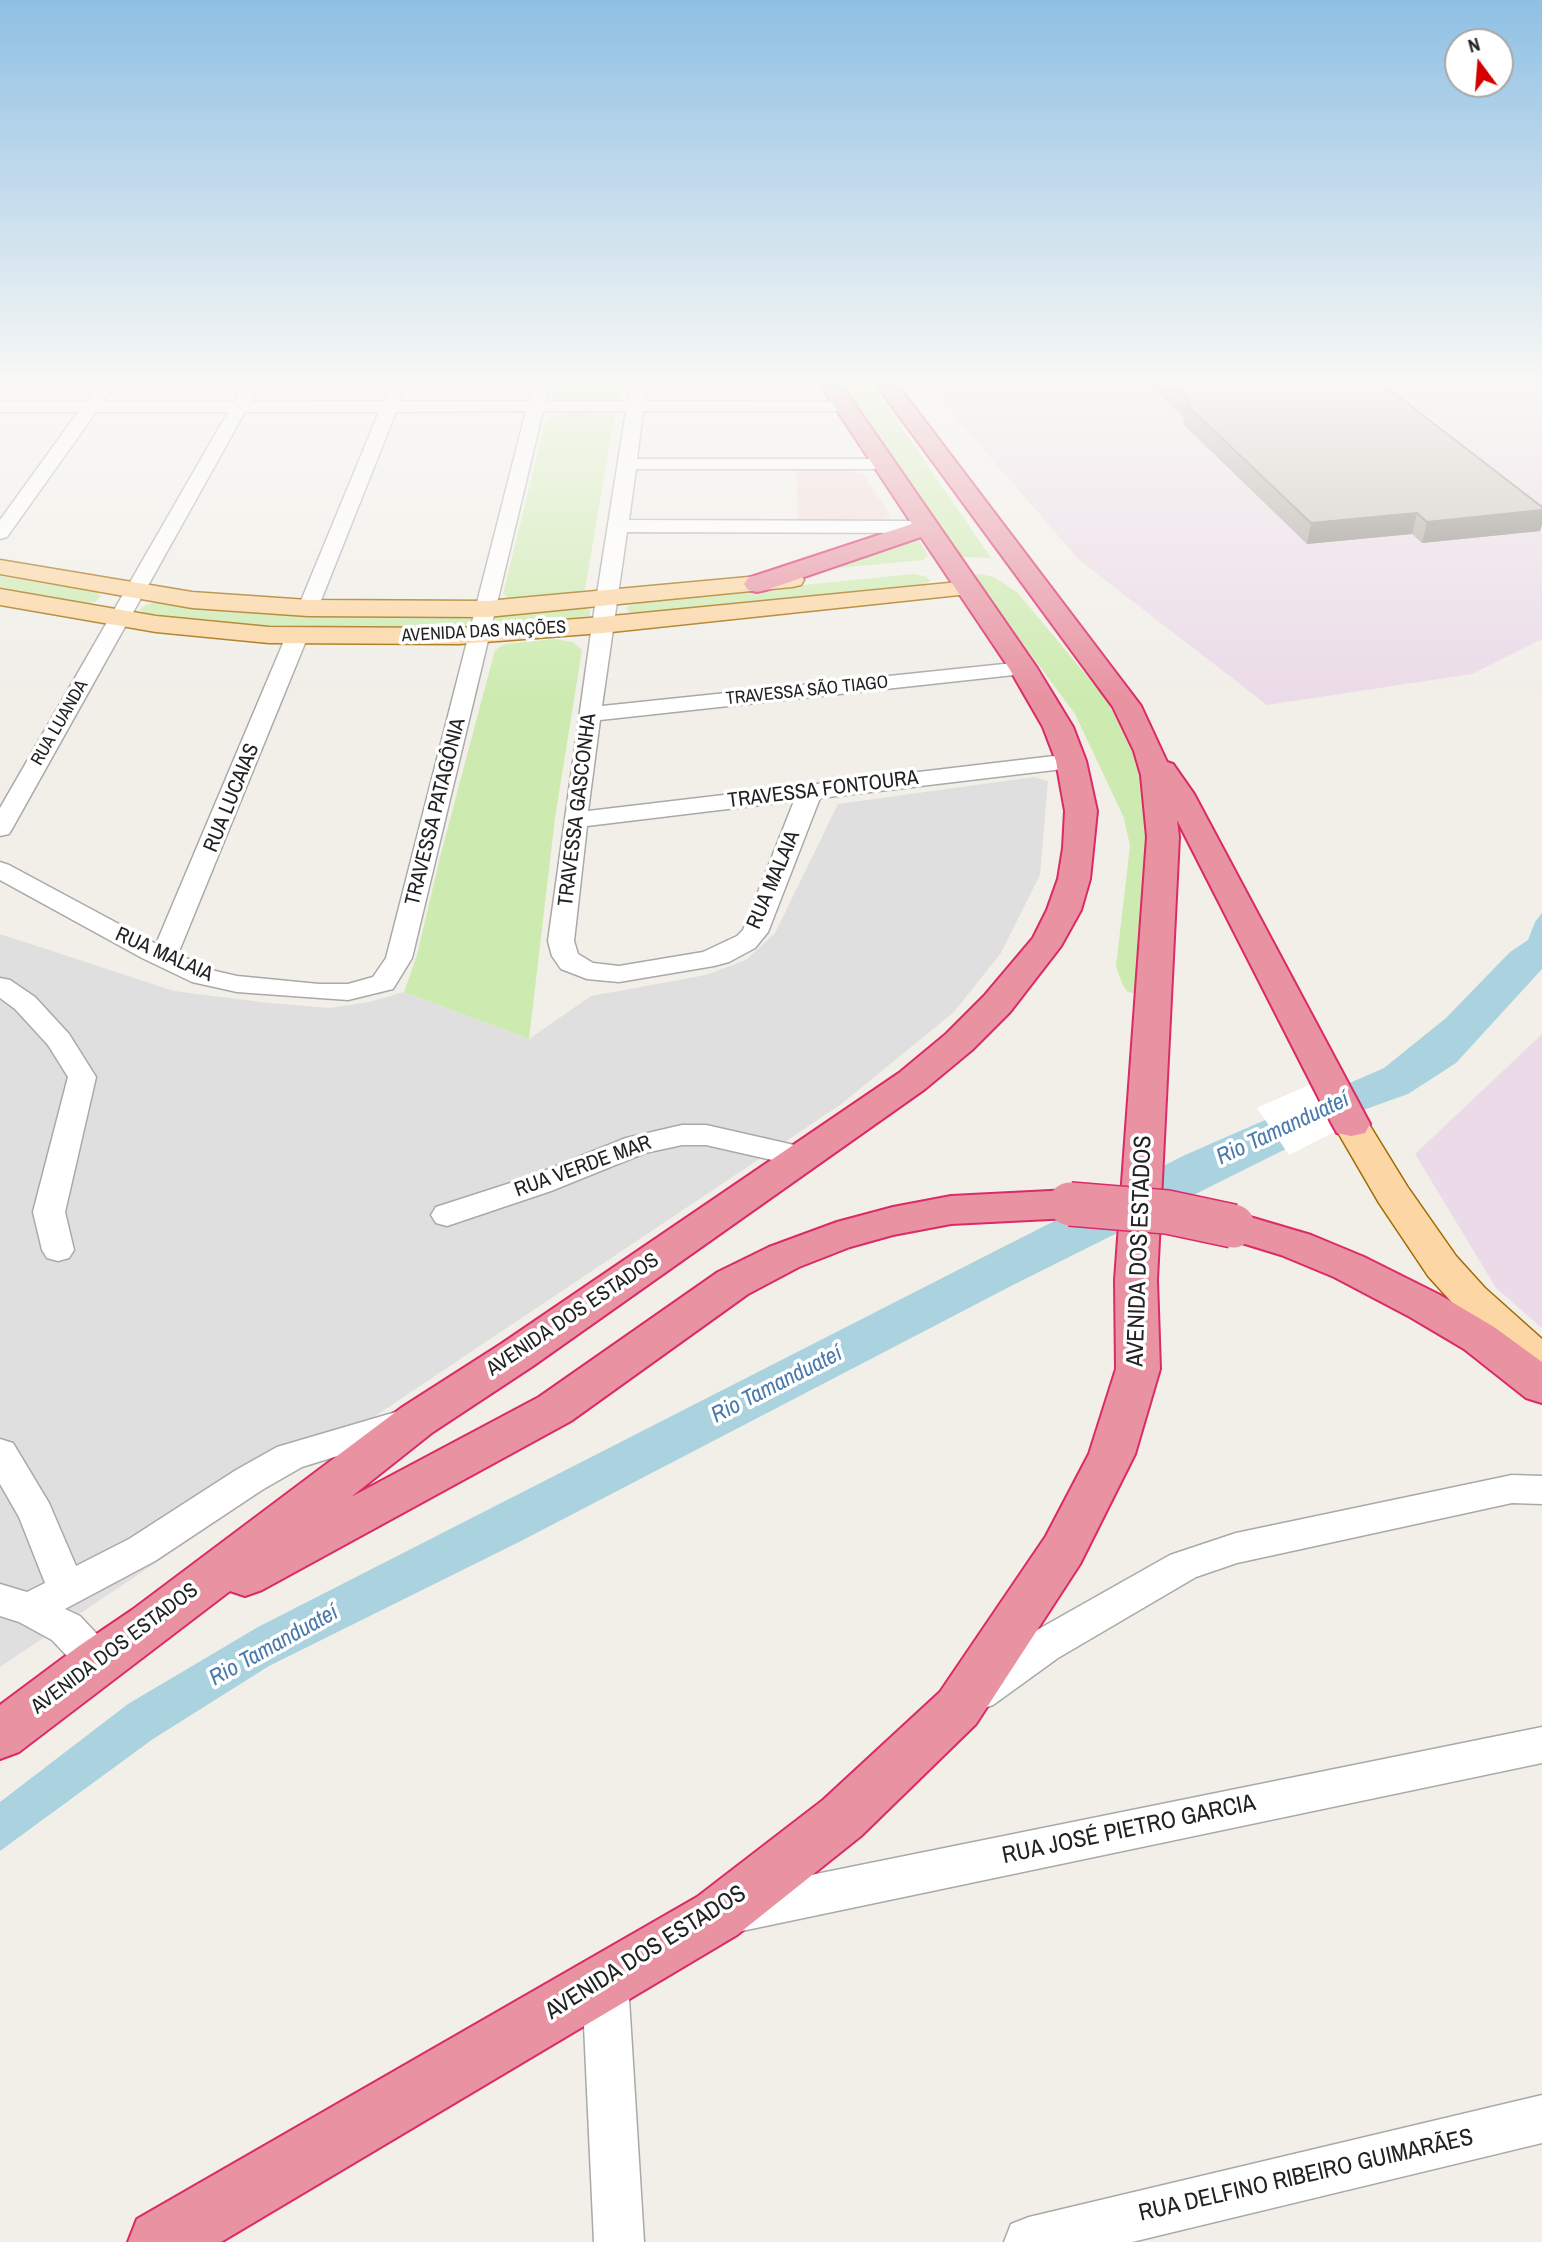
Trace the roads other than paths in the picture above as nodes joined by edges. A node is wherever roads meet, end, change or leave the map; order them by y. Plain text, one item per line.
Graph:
1 (33, 488) edge
2 (194, 488) edge
3 (357, 488) edge
4 (516, 488) edge
5 (626, 488) edge
6 (900, 488) edge
7 (963, 488) edge
8 (620, 526) junction
9 (927, 527) junction
10 (0, 533) edge
11 (940, 566) junction
12 (0, 567) edge
13 (861, 574) dead end
14 (757, 584) junction
15 (1036, 586) junction
16 (969, 588) junction
17 (136, 590) junction
18 (0, 597) edge
19 (608, 598) junction
20 (308, 608) junction
21 (487, 609) junction
22 (120, 618) junction
23 (602, 625) junction
24 (479, 635) junction
25 (297, 636) junction
26 (1023, 668) junction
27 (590, 714) junction
28 (1149, 751) junction
29 (1071, 761) junction
30 (810, 792) junction
31 (575, 820) junction
32 (0, 829) edge
33 (0, 870) edge
34 (163, 958) junction
35 (599, 974) joint
36 (383, 983) joint
37 (0, 986) edge
38 (1351, 1124) joint
39 (803, 1157) junction
40 (447, 1214) dead end
41 (58, 1250) dead end
42 (1542, 1364) edge
43 (1542, 1386) edge
44 (417, 1420) junction
45 (0, 1453) edge
46 (1542, 1490) edge
47 (67, 1590) junction
48 (15, 1604) edge
49 (150, 1625) junction
50 (97, 1661) junction
51 (958, 1708) junction
52 (0, 1736) edge
53 (1542, 1745) edge
54 (717, 1916) junction
55 (604, 1982) junction
56 (1542, 2119) edge
57 (160, 2242) edge
58 (619, 2242) edge
59 (1029, 2242) edge

1 - 10 street
2 - 17 street, RUA LUANDA
3 - 20 street
4 - 21 street, TRAVESSA PATAGÔNIA
5 - 8 street, TRAVESSA GASCONHA
6 - 9 highway, AVENIDA DOS ESTADOS
7 - 15 highway
8 - 9 street
8 - 19 street, TRAVESSA GASCONHA
9 - 11 highway, AVENIDA DOS ESTADOS
9 - 14 highway
11 - 15 highway
11 - 16 highway, AVENIDA DOS ESTADOS
12 - 17 main road, AVENIDA DAS NAÇÕES
13 - 14 main road, AVENIDA DAS NAÇÕES
14 - 19 main road, AVENIDA DAS NAÇÕES
15 - 28 highway
16 - 23 main road, AVENIDA DAS NAÇÕES
16 - 26 highway, AVENIDA DOS ESTADOS
17 - 20 main road, AVENIDA DAS NAÇÕES
17 - 22 street, RUA LUANDA
18 - 22 main road, AVENIDA DAS NAÇÕES
19 - 21 main road, AVENIDA DAS NAÇÕES
19 - 23 street, TRAVESSA GASCONHA
20 - 21 main road, AVENIDA DAS NAÇÕES
21 - 24 street, TRAVESSA PATAGÔNIA
22 - 25 main road, AVENIDA DAS NAÇÕES
22 - 32 street, RUA LUANDA
23 - 24 main road, AVENIDA DAS NAÇÕES
23 - 27 street, TRAVESSA GASCONHA
24 - 25 main road, AVENIDA DAS NAÇÕES
24 - 36 street, TRAVESSA PATAGÔNIA
25 - 34 street, RUA LUCAIAS
26 - 27 street, TRAVESSA SÃO TIAGO
26 - 29 highway, AVENIDA DOS ESTADOS
27 - 31 street, TRAVESSA GASCONHA
28 - 38 highway
28 - 51 highway, AVENIDA DOS ESTADOS
29 - 30 street, TRAVESSA FONTOURA
29 - 39 highway, AVENIDA DOS ESTADOS
30 - 31 street, TRAVESSA FONTOURA
30 - 35 street, RUA MALAIA
31 - 35 street, TRAVESSA GASCONHA
33 - 34 street, RUA MALAIA
34 - 36 street, RUA MALAIA
37 - 41 street
38 - 42 main road
39 - 40 street, RUA VERDE MAR
39 - 44 highway, AVENIDA DOS ESTADOS
43 - 49 highway, bridge
44 - 47 street
44 - 49 highway, AVENIDA DOS ESTADOS
45 - 47 street
46 - 51 street
47 - 48 street
48 - 50 street
49 - 50 highway, AVENIDA DOS ESTADOS
50 - 52 highway, AVENIDA DOS ESTADOS
51 - 54 highway, AVENIDA DOS ESTADOS
53 - 54 street, RUA JOSÉ PIETRO GARCIA
54 - 55 highway, AVENIDA DOS ESTADOS
55 - 57 highway, AVENIDA DOS ESTADOS
55 - 58 street
56 - 59 street, RUA DELFINO RIBEIRO GUIMARÃES

